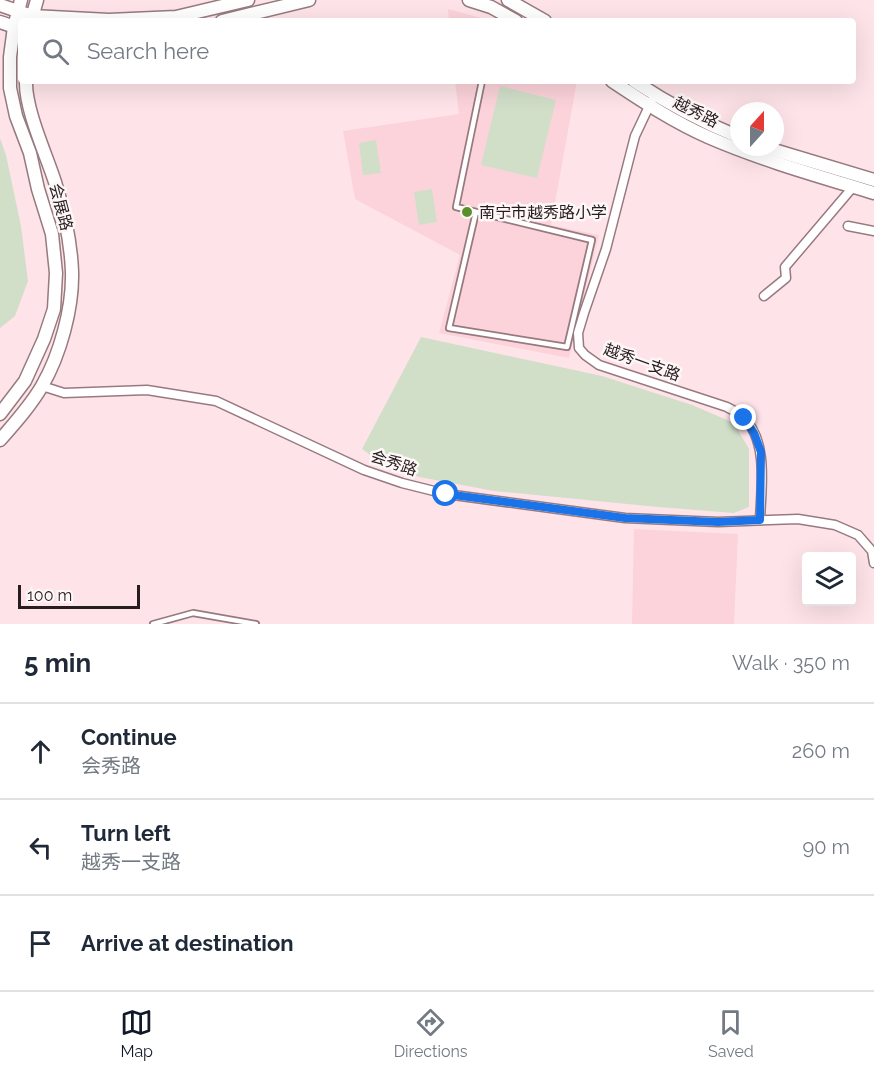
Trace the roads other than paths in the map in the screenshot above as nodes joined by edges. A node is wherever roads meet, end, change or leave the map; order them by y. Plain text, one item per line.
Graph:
1 (37, 0) edge
2 (248, 0) edge
3 (309, 0) edge
4 (469, 0) edge
5 (508, 0) edge
6 (0, 5) edge
7 (19, 6) edge
8 (495, 15) edge
9 (31, 18) edge
10 (32, 18) edge
11 (153, 18) edge
12 (234, 18) edge
13 (540, 18) edge
14 (0, 21) edge
15 (17, 28) edge
16 (26, 84) edge
17 (481, 84) edge
18 (618, 84) edge
19 (637, 84) edge
20 (652, 100) junction
21 (730, 133) edge
22 (784, 153) edge
23 (874, 180) edge
24 (853, 187) junction
25 (874, 193) edge
26 (476, 212) junction
27 (848, 226) dead end
28 (874, 231) edge
29 (764, 296) dead end
30 (42, 386) junction
31 (0, 414) edge
32 (0, 440) edge
33 (760, 520) junction
34 (874, 563) edge
35 (153, 624) edge
36 (256, 624) edge

1 - 10 main road
2 - 11 main road
3 - 12 main road
4 - 8 main road
5 - 13 main road
6 - 7 main road
7 - 9 main road
7 - 15 main road, 会展路
14 - 15 main road
15 - 31 main road, 会展路
16 - 30 main road, 会展路
17 - 26 lane
18 - 20 main road, 越秀路
19 - 20 main road, 越秀路
20 - 21 main road, 越秀路
20 - 24 main road, 越秀路
20 - 33 street, 越秀一支路
22 - 23 main road
24 - 25 main road, 越秀路
24 - 29 street
26 - 26 lane
27 - 28 street
30 - 32 main road, 会展路
30 - 33 street, 会秀路
33 - 34 street, 会秀路
35 - 36 lane

